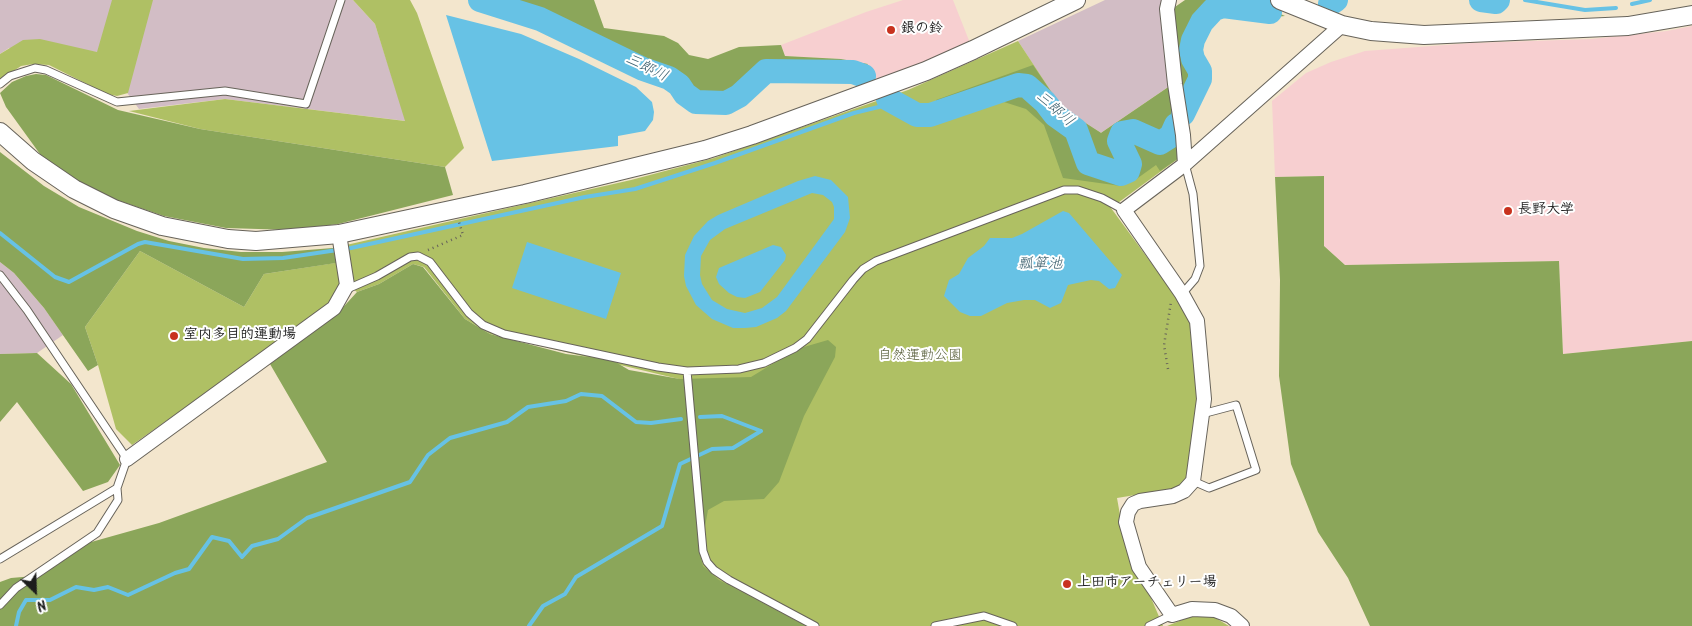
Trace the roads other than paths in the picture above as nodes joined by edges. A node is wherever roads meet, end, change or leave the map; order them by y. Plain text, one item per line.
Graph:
1 (341, 0) edge
2 (1076, 0) edge
3 (1169, 0) edge
4 (1280, 0) edge
5 (1692, 15) edge
6 (1342, 25) junction
7 (0, 84) edge
8 (0, 132) edge
9 (1185, 164) junction
10 (1124, 210) junction
11 (341, 247) junction
12 (0, 275) edge
13 (345, 290) junction
14 (1182, 294) junction
15 (687, 371) junction
16 (1202, 414) junction
17 (127, 459) junction
18 (1193, 481) junction
19 (117, 488) junction
20 (0, 559) edge
21 (0, 605) edge
22 (1172, 615) junction
23 (815, 626) edge
24 (935, 626) edge
25 (1013, 626) edge
26 (1150, 626) edge
27 (1242, 626) edge

1 - 7 lane
2 - 11 street
3 - 9 street
4 - 6 street
5 - 6 street
6 - 9 street
8 - 11 street
9 - 10 street
9 - 14 lane
10 - 14 street
10 - 15 lane
11 - 13 street
12 - 17 lane
13 - 15 lane
13 - 17 street
14 - 16 street
15 - 23 lane
16 - 18 street
16 - 18 lane
17 - 19 lane
18 - 22 street
19 - 20 lane
19 - 21 lane
22 - 26 lane
22 - 27 street
24 - 25 lane

